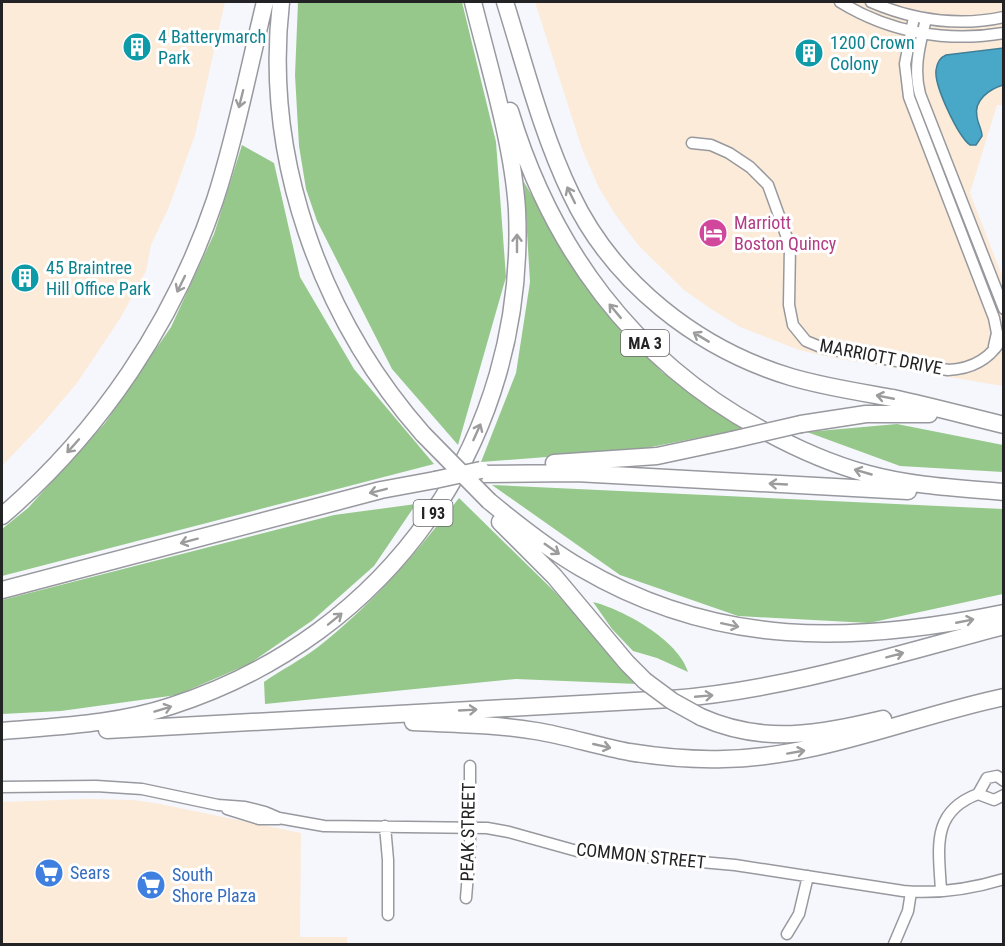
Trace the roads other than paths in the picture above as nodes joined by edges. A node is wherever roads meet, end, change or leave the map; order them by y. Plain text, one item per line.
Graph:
1 (265, 2) edge
2 (281, 2) edge
3 (473, 2) edge
4 (505, 2) edge
5 (840, 2) edge
6 (871, 2) edge
7 (1004, 17) edge
8 (920, 18) junction
9 (480, 32) junction
10 (916, 33) junction
11 (1004, 33) edge
12 (692, 143) dead end
13 (1004, 309) edge
14 (1001, 335) edge
15 (1004, 425) edge
16 (481, 472) junction
17 (962, 488) junction
18 (1004, 492) edge
19 (487, 503) junction
20 (2, 516) edge
21 (2, 590) edge
22 (1004, 613) edge
23 (1004, 626) edge
24 (998, 699) edge
25 (346, 716) junction
26 (2, 732) edge
27 (470, 766) dead end
28 (1004, 781) edge
29 (2, 787) edge
30 (978, 794) junction
31 (1004, 795) edge
32 (385, 826) junction
33 (470, 827) junction
34 (808, 876) junction
35 (1004, 879) edge
36 (941, 891) junction
37 (911, 892) junction
38 (466, 898) dead end
39 (388, 915) dead end
40 (787, 934) dead end
41 (894, 945) edge

1 -> 20 highway
2 - 19 highway, bridge
3 - 9 highway, I 93
15 -> 4 highway
5 - 10 street
6 - 8 street
7 - 8 street
8 - 10 street, MARRIOTT DRIVE
17 -> 9 highway, MA 3
26 -> 9 highway, I 93
10 - 11 street
10 - 13 street, MARRIOTT DRIVE
10 - 14 street, MARRIOTT DRIVE
12 - 14 street, MARRIOTT DRIVE
15 - 16 highway, bridge
17 -> 16 highway
16 -> 21 highway, bridge
17 - 18 highway, MA 3
19 -> 22 highway
19 - 24 highway, bridge
25 -> 23 highway
25 -> 24 highway
25 - 26 highway
27 - 33 street, PEAK STREET
28 - 30 street
29 - 32 street, COMMON STREET
30 - 31 street
30 - 36 street
32 - 33 street, COMMON STREET
32 - 39 street
33 - 34 street, COMMON STREET
33 - 38 street, PEAK STREET
34 - 37 street, COMMON STREET
34 - 40 street
35 - 36 street, COMMON STREET
36 - 37 street, COMMON STREET
37 - 41 street

